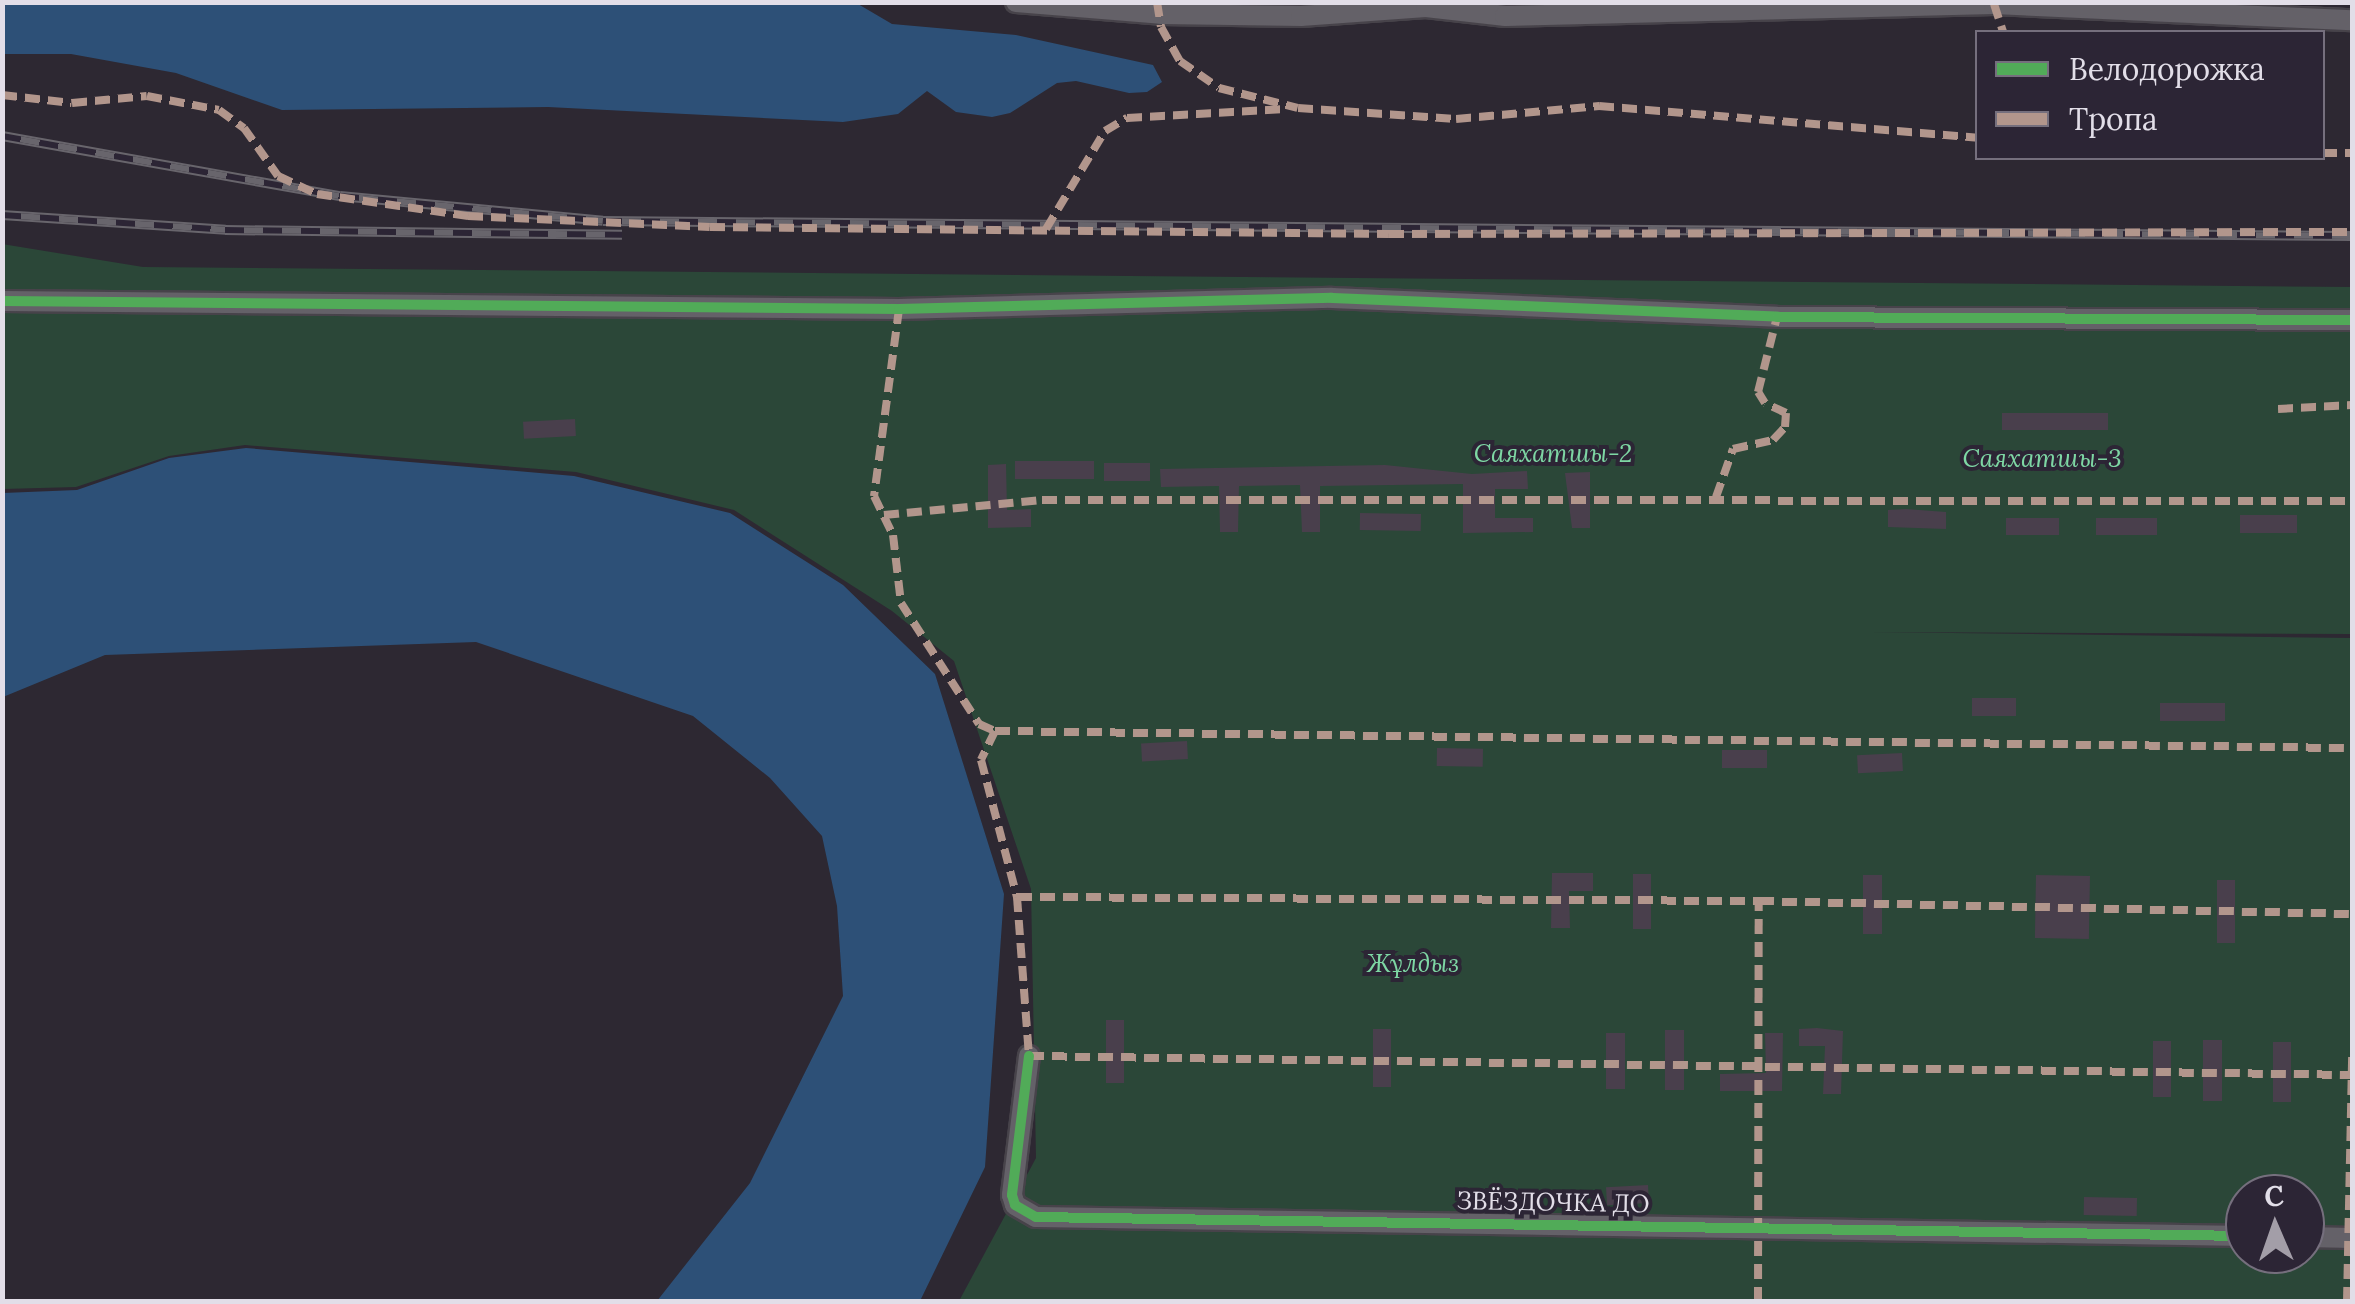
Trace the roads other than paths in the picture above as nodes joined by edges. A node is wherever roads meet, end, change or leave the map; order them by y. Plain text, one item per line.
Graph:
1 (1016, 2) edge
2 (1994, 3) edge
3 (2352, 20) edge
4 (2, 301) edge
5 (2352, 320) edge
6 (1029, 1056) dead end
7 (2225, 1236) edge
8 (2325, 1237) edge
9 (2352, 1238) edge

1 - 2 street
2 - 3 street
4 - 5 street
6 - 7 street, ЗВЁЗДОЧКА ДО
8 - 9 street

